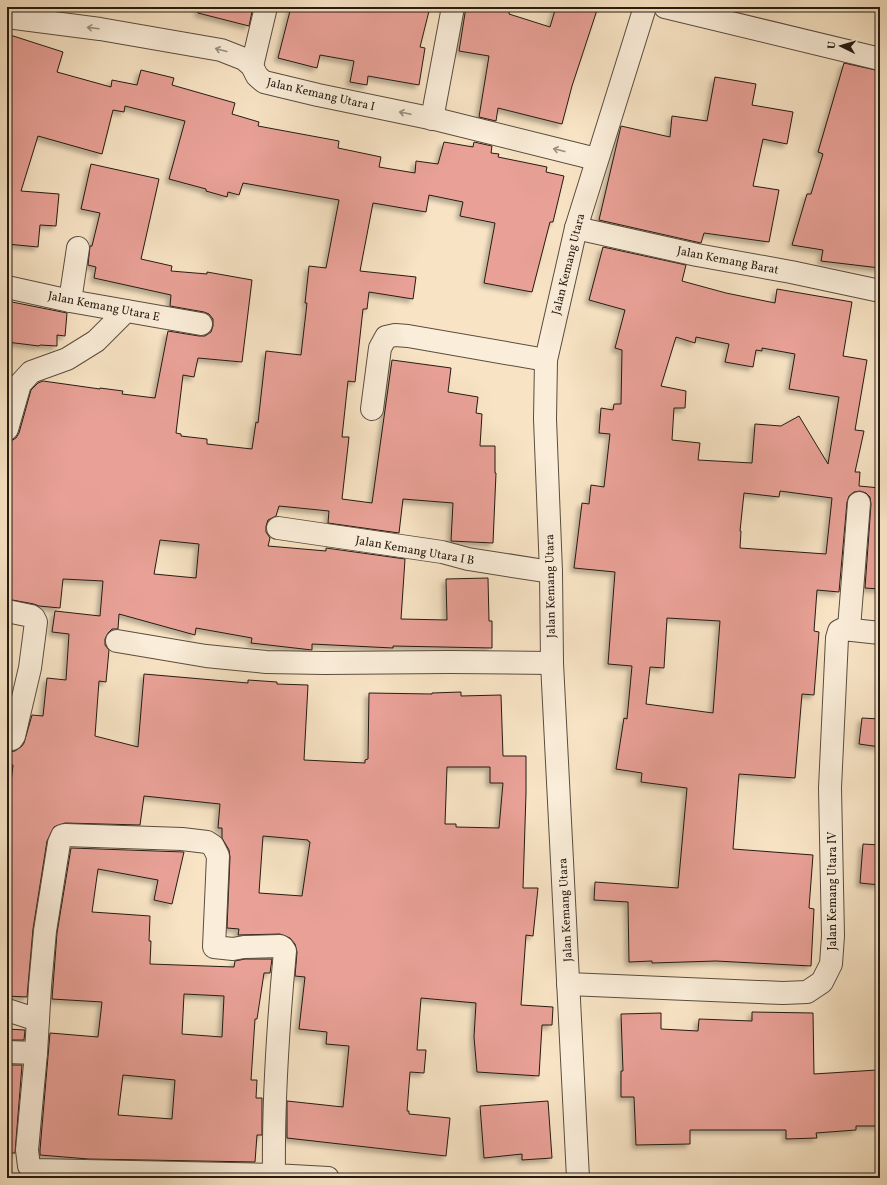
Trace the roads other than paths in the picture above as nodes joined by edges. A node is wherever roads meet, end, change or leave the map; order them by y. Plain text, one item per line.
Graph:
1 (266, 7) edge
2 (453, 7) edge
3 (645, 7) edge
4 (665, 7) edge
5 (7, 17) edge
6 (880, 59) edge
7 (252, 66) junction
8 (432, 119) junction
9 (596, 159) junction
10 (576, 228) junction
11 (78, 248) dead end
12 (7, 287) edge
13 (880, 291) edge
14 (70, 301) junction
15 (126, 311) junction
16 (201, 324) dead end
17 (546, 360) junction
18 (372, 409) dead end
19 (7, 429) edge
20 (859, 503) dead end
21 (278, 528) dead end
22 (551, 572) junction
23 (7, 611) edge
24 (849, 628) junction
25 (880, 633) edge
26 (117, 642) dead end
27 (552, 663) junction
28 (7, 740) edge
29 (568, 984) junction
30 (7, 1010) edge
31 (38, 1020) junction
32 (7, 1052) edge
33 (36, 1053) junction
34 (81, 1174) edge
35 (274, 1176) edge
36 (328, 1178) edge
37 (578, 1178) edge

1 - 7 street
2 - 8 street
3 - 9 street, Jalan Kemang Utara
4 - 6 street
7 -> 5 street, Jalan Kemang Utara I
8 -> 7 street, Jalan Kemang Utara I
9 -> 8 street, Jalan Kemang Utara I
9 - 10 street, Jalan Kemang Utara
10 - 13 street, Jalan Kemang Barat
10 - 17 street, Jalan Kemang Utara
11 - 14 street
12 - 14 street, Jalan Kemang Utara E
14 - 15 street, Jalan Kemang Utara E
15 - 16 street, Jalan Kemang Utara E
15 - 19 street
17 - 18 street
17 - 22 street, Jalan Kemang Utara
20 - 24 street
21 - 22 street, Jalan Kemang Utara I B
22 - 27 street, Jalan Kemang Utara
23 - 28 street
24 - 25 street
24 - 29 street, Jalan Kemang Utara IV
26 - 27 street
27 - 29 street, Jalan Kemang Utara
29 - 37 street, Jalan Kemang Utara
30 - 31 street
31 - 33 street
31 - 35 street
32 - 33 street
33 - 34 street
34 - 35 street
35 - 36 street

